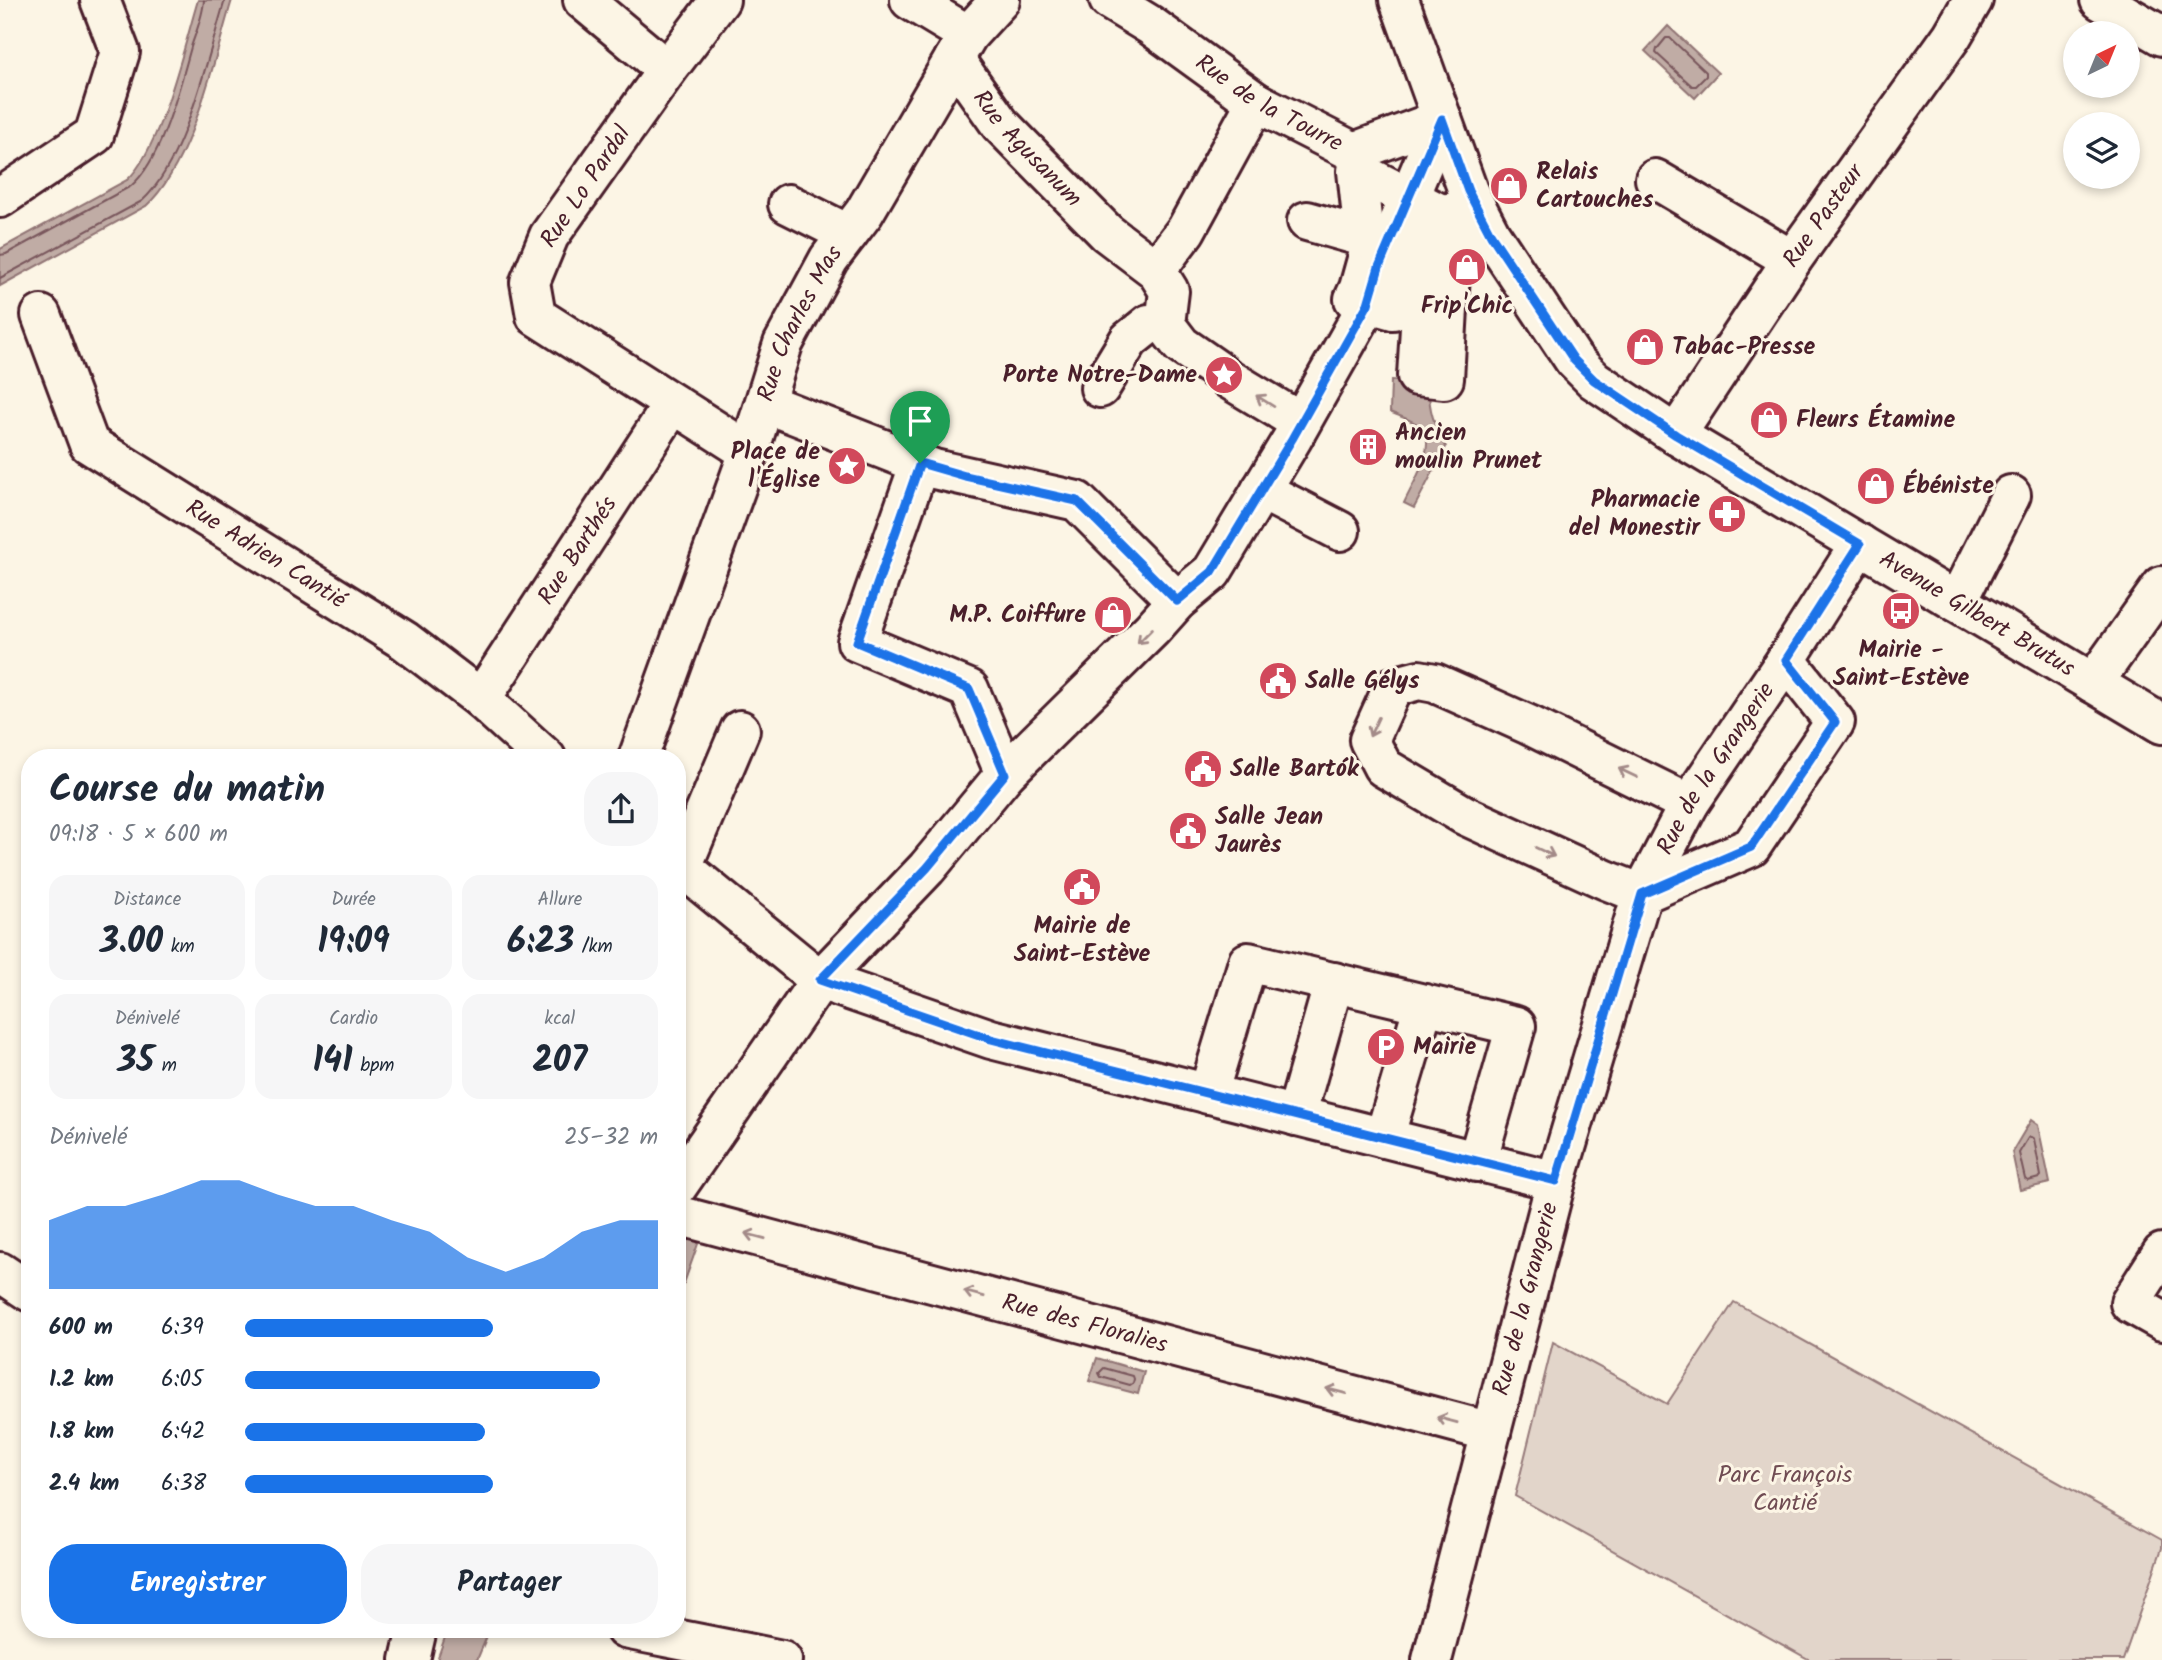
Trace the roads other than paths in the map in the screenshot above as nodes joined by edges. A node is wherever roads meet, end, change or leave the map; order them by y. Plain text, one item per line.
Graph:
1 (100, 0) edge
2 (583, 0) edge
3 (720, 0) edge
4 (910, 0) edge
5 (1000, 0) edge
6 (1109, 0) edge
7 (1399, 0) edge
8 (1973, 0) edge
9 (2099, 0) edge
10 (2162, 36) edge
11 (961, 47) junction
12 (667, 70) junction
13 (1256, 102) junction
14 (1442, 119) junction
15 (1655, 178) dead end
16 (1408, 196) junction
17 (0, 198) edge
18 (788, 204) dead end
19 (1307, 221) dead end
20 (848, 234) junction
21 (1377, 241) junction
22 (1792, 260) junction
23 (1156, 270) junction
24 (1368, 304) junction
25 (41, 315) dead end
26 (1165, 324) junction
27 (1100, 388) dead end
28 (765, 403) junction
29 (673, 404) junction
30 (1296, 431) junction
31 (1676, 435) junction
32 (749, 452) junction
33 (927, 466) junction
34 (1261, 490) junction
35 (2011, 495) dead end
36 (1340, 531) dead end
37 (1860, 544) junction
38 (2162, 586) edge
39 (1177, 601) junction
40 (1957, 602) junction
41 (1786, 660) junction
42 (2093, 683) junction
43 (481, 699) junction
44 (2162, 724) edge
45 (740, 730) dead end
46 (536, 749) edge
47 (641, 749) edge
48 (1005, 774) junction
49 (1689, 804) junction
50 (686, 852) edge
51 (686, 870) edge
52 (1642, 894) junction
53 (820, 980) junction
54 (1334, 982) junction
55 (1424, 1004) junction
56 (1208, 1094) junction
57 (1296, 1116) junction
58 (1384, 1138) junction
59 (1477, 1161) junction
60 (686, 1174) edge
61 (1556, 1181) junction
62 (686, 1217) edge
63 (2162, 1253) edge
64 (0, 1272) edge
65 (21, 1286) edge
66 (2162, 1321) edge
67 (1491, 1432) junction
68 (415, 1638) edge
69 (655, 1638) edge
70 (704, 1653) edge
71 (410, 1660) edge
72 (782, 1660) edge
73 (1432, 1660) edge

1 - 17 street
2 - 12 street
3 - 12 street, Rue Lo Pardal
4 - 11 street
5 - 11 street
6 - 13 street, Rue de la Tourre
7 - 14 street, Avenue Gilbert Brutus
8 - 22 street, Rue Pasteur
9 - 10 street
11 - 20 street, Rue Charles Mas
11 - 23 street, Rue Agusanum
12 - 29 street, Rue Lo Pardal
13 - 14 street, Rue de la Tourre
13 - 23 street
14 - 16 street
14 - 31 street, Avenue Gilbert Brutus
15 - 22 street
16 - 21 street
16 - 21 street
16 - 24 street
18 - 20 street
19 - 21 street
20 - 28 street, Rue Charles Mas
21 - 24 street
22 - 31 street, Rue Pasteur
23 - 26 street
24 - 30 street
25 - 43 street, Rue Adrien Cantié
26 - 27 street
30 -> 26 street
28 - 32 street, Rue Charles Mas
28 - 33 street
29 - 32 street, Rue Lo Pardal
29 - 43 street, Rue Barthés
30 - 34 street
31 - 37 street, Avenue Gilbert Brutus
32 - 47 street, Rue Charles Mas
33 - 39 street
33 - 48 street
34 - 36 street
34 - 39 street
35 - 40 street
37 - 40 street, Avenue Gilbert Brutus
37 - 41 street, Rue de la Grangerie
38 - 42 street
39 -> 48 street
40 - 42 street, Avenue Gilbert Brutus
41 - 49 street, Rue de la Grangerie
41 - 52 street
42 - 44 street, Avenue Gilbert Brutus
43 - 46 street, Rue Adrien Cantié
45 - 50 street
48 - 53 street
49 - 52 street, Rue de la Grangerie
49 -> 52 street
51 - 53 street
52 - 61 street, Rue de la Grangerie
53 - 56 street
53 - 60 street
54 - 55 street
54 - 56 street
54 - 57 street
55 - 58 street
55 - 59 street
56 - 57 street
57 - 58 street
58 - 59 street
59 - 61 street
61 - 67 street, Rue de la Grangerie
67 -> 62 street, Rue des Floralies
63 - 66 street
64 - 65 street
67 - 73 street, Rue de la Grangerie
68 - 71 street
69 - 70 street
70 - 72 street

